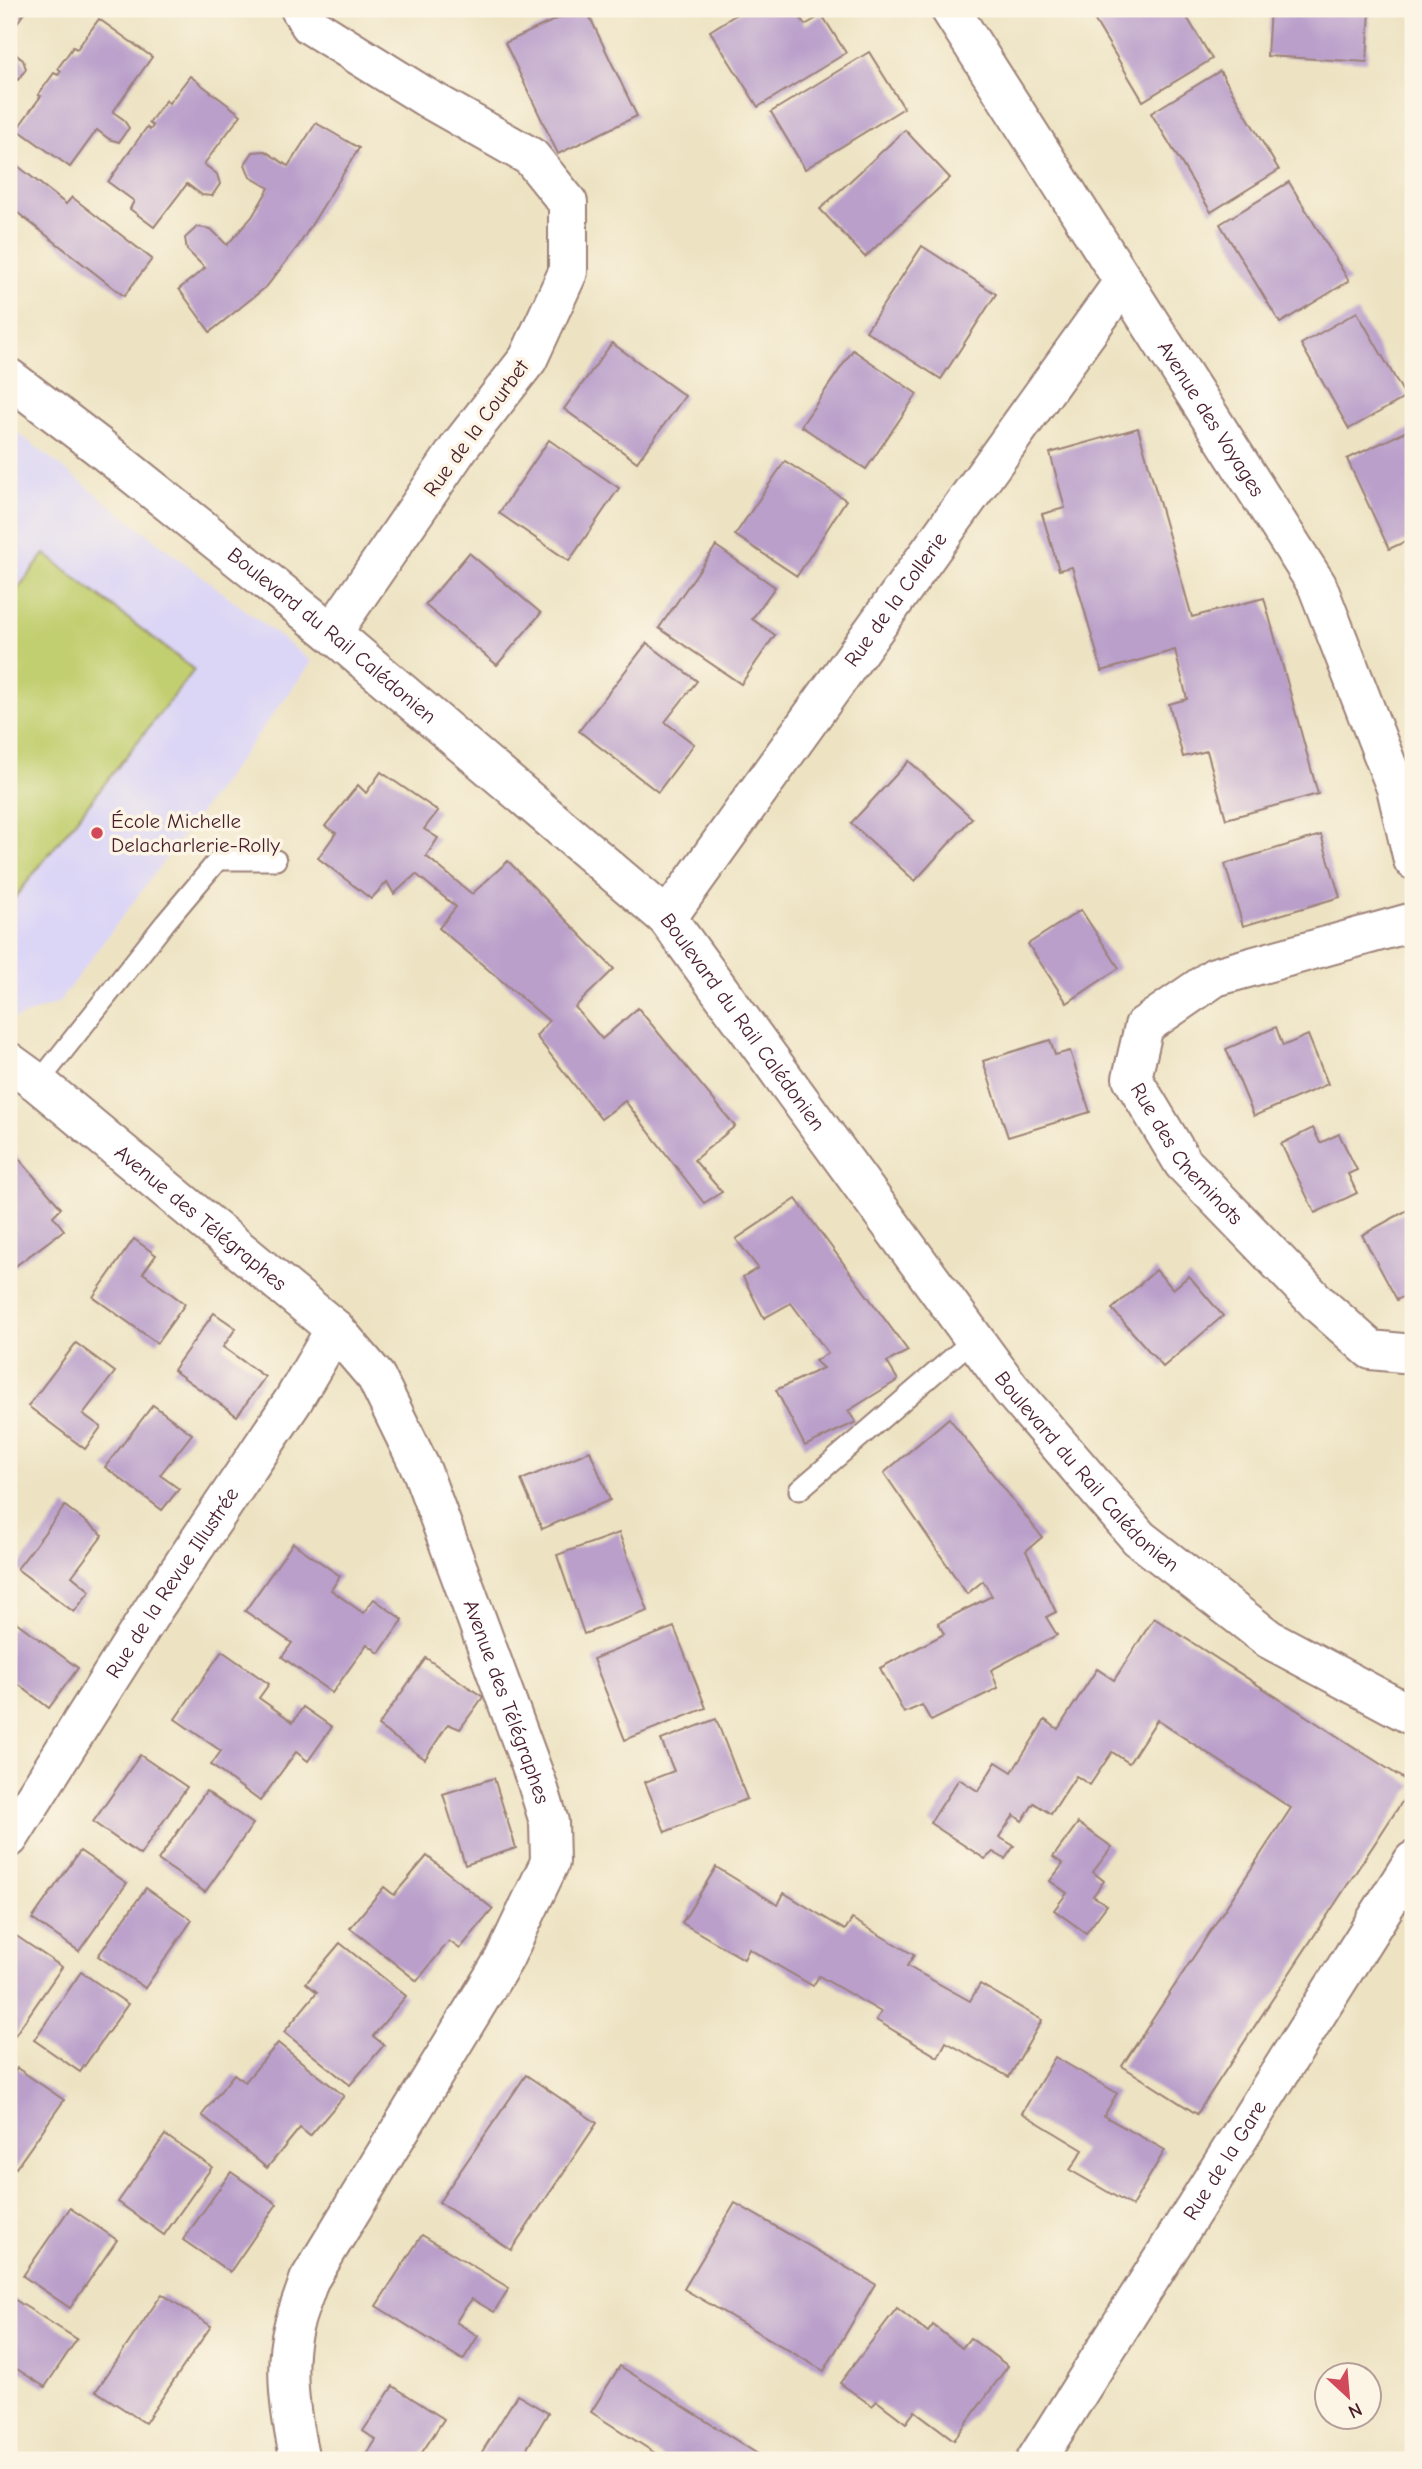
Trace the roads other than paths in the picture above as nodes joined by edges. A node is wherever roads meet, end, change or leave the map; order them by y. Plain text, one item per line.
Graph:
1 (300, 9) edge
2 (950, 9) edge
3 (1124, 281) junction
4 (9, 377) edge
5 (332, 632) junction
6 (1405, 787) edge
7 (276, 860) dead end
8 (1413, 860) edge
9 (667, 918) junction
10 (1413, 922) edge
11 (23, 1072) edge
12 (335, 1329) junction
13 (974, 1339) junction
14 (1413, 1354) edge
15 (799, 1490) dead end
16 (1413, 1716) edge
17 (9, 1838) edge
18 (1413, 1861) edge
19 (300, 2460) edge
20 (1036, 2460) edge

1 - 5 street, Rue de la Courbet
2 - 3 street, Avenue des Voyages
3 - 6 street, Avenue des Voyages
3 - 9 street, Rue de la Collerie
4 - 5 street, Boulevard du Rail Calédonien
5 - 9 street, Boulevard du Rail Calédonien
6 - 8 street, Avenue des Voyages
7 - 11 lane
9 - 13 street, Boulevard du Rail Calédonien
10 - 14 street, Rue des Cheminots
11 - 12 street, Avenue des Télégraphes
12 - 17 street, Rue de la Revue Illustrée
12 - 19 street, Avenue des Télégraphes
13 - 15 lane
13 - 16 street, Boulevard du Rail Calédonien
18 - 20 street, Rue de la Gare

